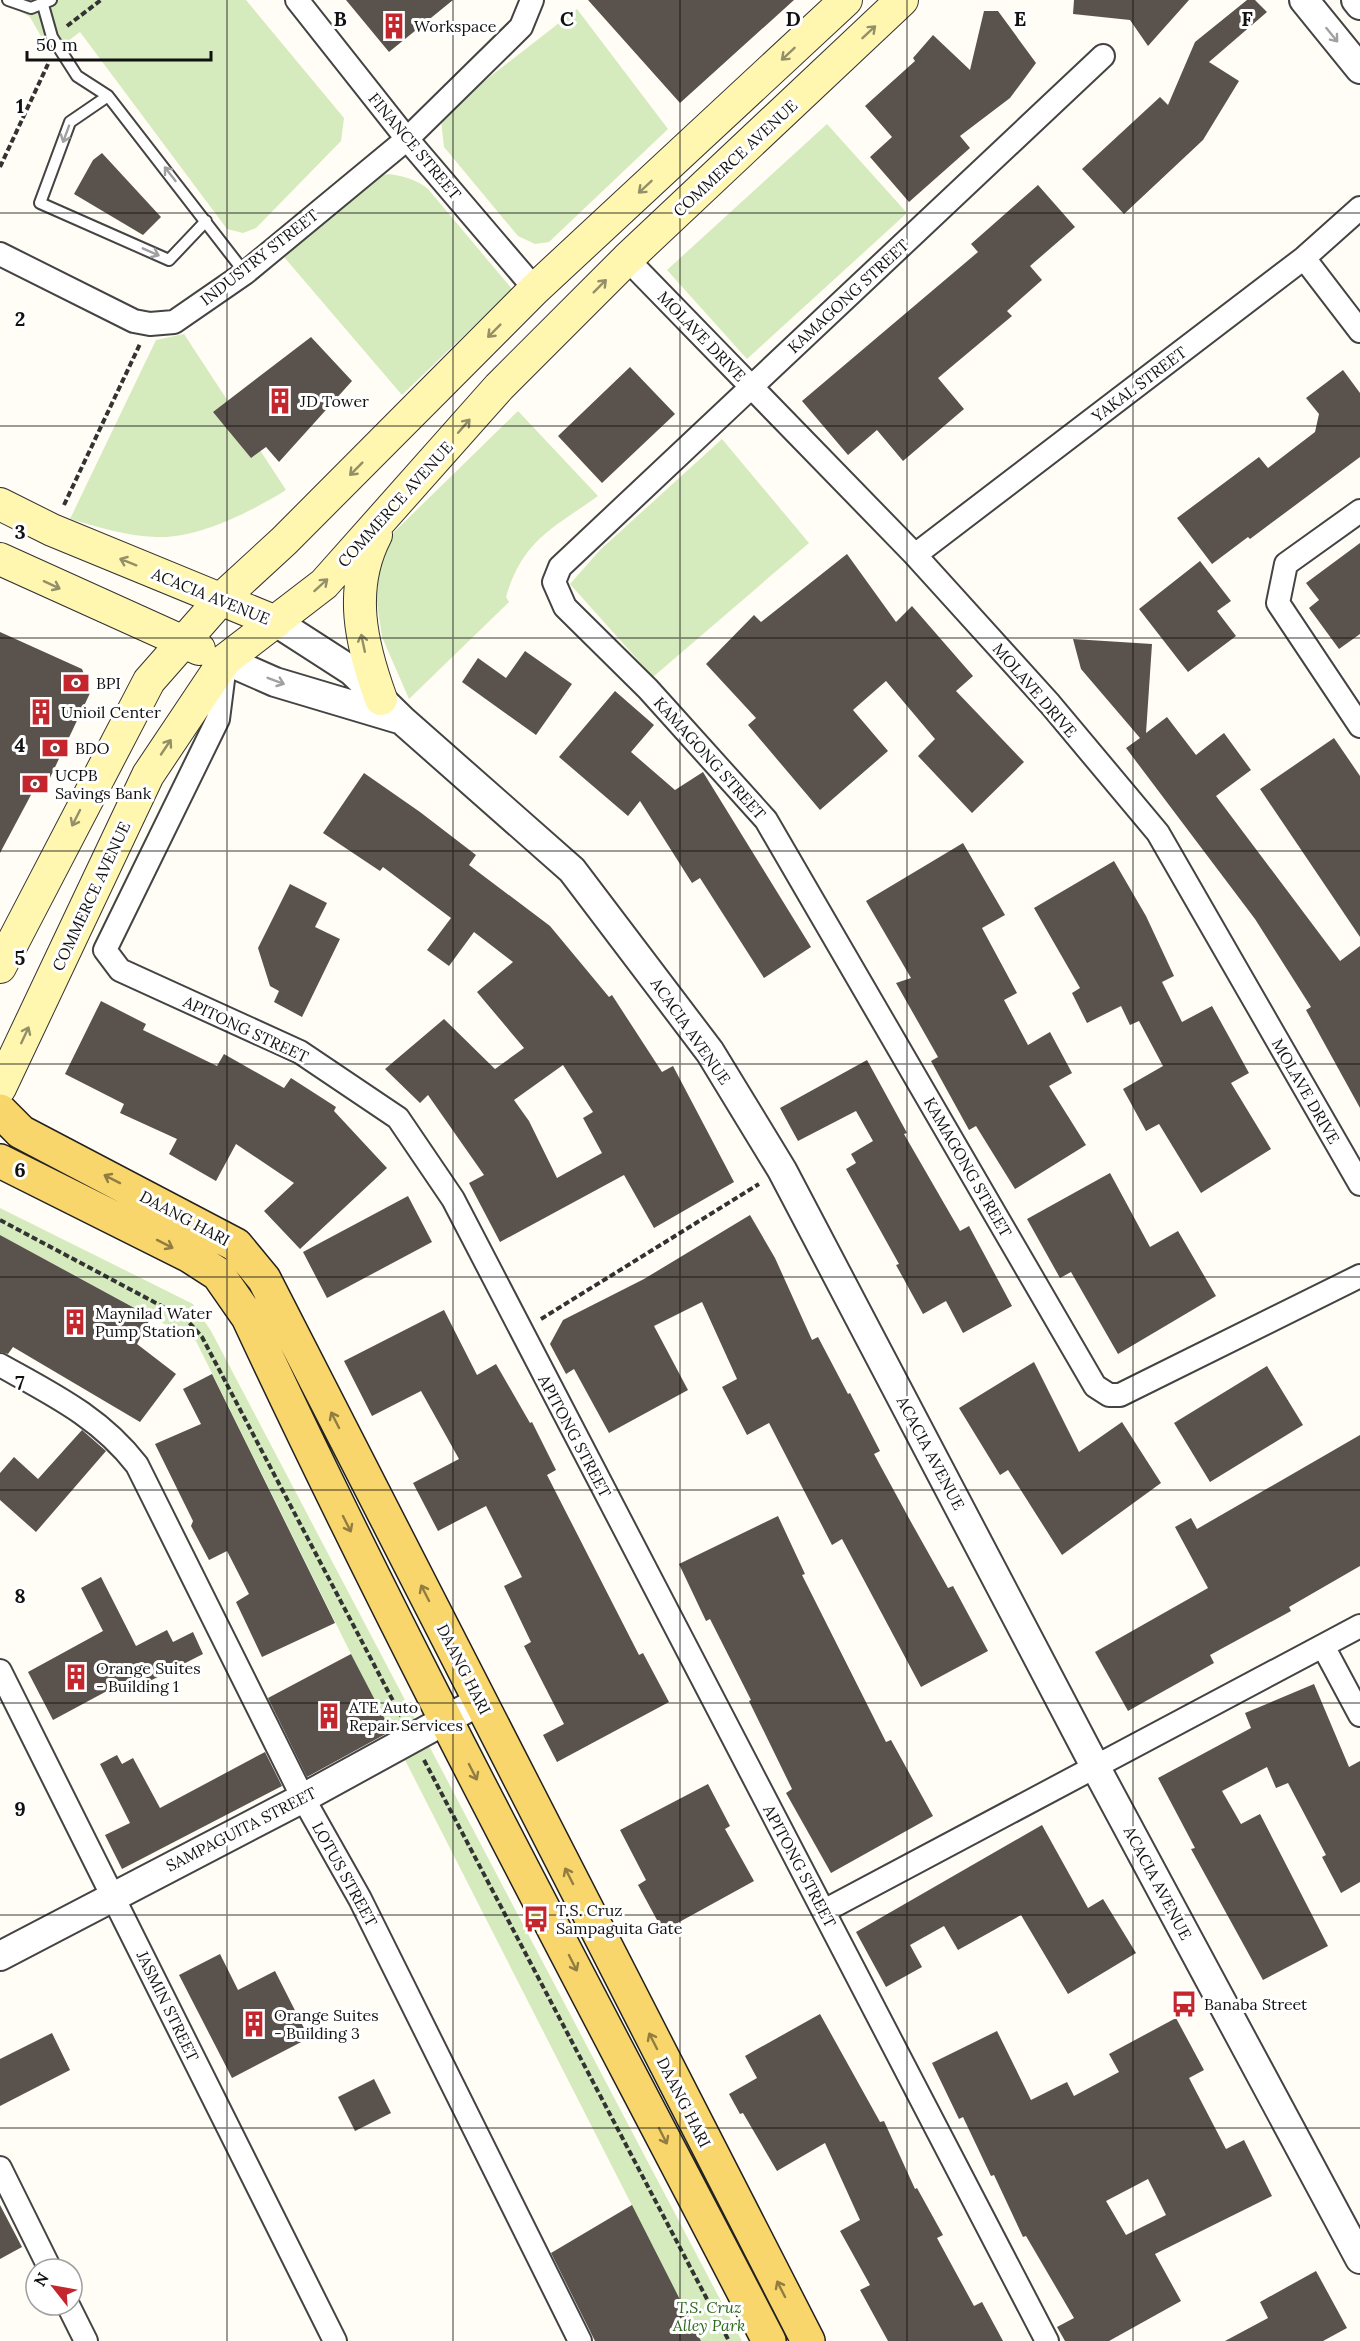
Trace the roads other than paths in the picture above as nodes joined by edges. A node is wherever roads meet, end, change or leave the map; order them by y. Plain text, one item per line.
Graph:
1 (8, 0) edge
2 (297, 0) edge
3 (532, 0) edge
4 (846, 0) edge
5 (902, 0) edge
6 (1304, 0) edge
7 (1356, 0) edge
8 (47, 2) edge
9 (1360, 5) edge
10 (1103, 56) dead end
11 (1360, 69) edge
12 (108, 96) junction
13 (407, 139) junction
14 (1360, 208) edge
15 (206, 220) junction
16 (0, 254) edge
17 (1304, 258) junction
18 (627, 259) junction
19 (245, 273) junction
20 (535, 289) junction
21 (1360, 331) edge
22 (752, 386) junction
23 (0, 504) edge
24 (1360, 511) edge
25 (384, 518) junction
26 (915, 555) junction
27 (0, 559) edge
28 (222, 598) junction
29 (276, 622) junction
30 (181, 642) junction
31 (225, 660) junction
32 (392, 709) junction
33 (1360, 726) edge
34 (0, 967) edge
35 (0, 1088) edge
36 (0, 1111) edge
37 (0, 1161) edge
38 (1360, 1184) edge
39 (1360, 1276) edge
40 (0, 1365) edge
41 (1360, 1626) edge
42 (1323, 1646) junction
43 (0, 1671) edge
44 (480, 1701) junction
45 (1360, 1715) edge
46 (446, 1720) junction
47 (1096, 1768) junction
48 (303, 1798) junction
49 (112, 1895) junction
50 (824, 1911) junction
51 (0, 1956) edge
52 (0, 2168) edge
53 (44, 2257) edge
54 (1360, 2259) edge
55 (74, 2317) edge
56 (86, 2341) edge
57 (335, 2341) edge
58 (580, 2341) edge
59 (769, 2341) edge
60 (808, 2341) edge
61 (1047, 2341) edge

1 - 8 lane
2 - 13 street, FINANCE STREET
3 - 13 street, INDUSTRY STREET
4 -> 20 main road
18 -> 5 main road, COMMERCE AVENUE
6 -> 11 street
7 - 9 street
8 - 12 lane
10 - 22 street, KAMAGONG STREET
15 -> 12 lane
12 -> 15 lane
13 - 19 street, INDUSTRY STREET
13 - 20 street, FINANCE STREET
14 - 17 street, YAKAL STREET
15 - 19 lane
16 - 19 street, INDUSTRY STREET
17 - 21 street
17 - 26 street, YAKAL STREET
18 - 22 street, MOLAVE DRIVE
25 -> 18 main road, COMMERCE AVENUE
20 -> 28 main road
22 - 26 street, MOLAVE DRIVE
22 - 39 street, KAMAGONG STREET
28 -> 23 main road, ACACIA AVENUE
24 - 33 street
29 -> 25 main road, COMMERCE AVENUE
32 -> 25 main road
26 - 38 street, MOLAVE DRIVE
27 -> 30 main road, ACACIA AVENUE
28 - 29 main road, ACACIA AVENUE
28 - 30 main road
29 - 31 main road, COMMERCE AVENUE
29 - 32 street, ACACIA AVENUE
30 - 31 main road, ACACIA AVENUE
30 -> 34 main road
31 -> 32 street, ACACIA AVENUE
35 -> 31 main road, COMMERCE AVENUE
31 - 50 street, APITONG STREET
32 - 47 street, ACACIA AVENUE
44 -> 36 main road, DAANG HARI
37 -> 46 main road, DAANG HARI
40 - 48 street, LOTUS STREET
41 - 42 street
42 - 45 street
42 - 47 street
43 - 49 street, JASMIN STREET
44 - 46 street, SAMPAGUITA STREET
60 -> 44 main road, DAANG HARI
46 - 48 street, SAMPAGUITA STREET
46 -> 59 main road, DAANG HARI
47 - 50 street
47 - 54 street, ACACIA AVENUE
48 - 49 street, SAMPAGUITA STREET
48 - 58 street, LOTUS STREET
49 - 51 street, SAMPAGUITA STREET
49 - 57 street, JASMIN STREET
50 - 61 street, APITONG STREET
52 - 53 street
55 - 56 street

